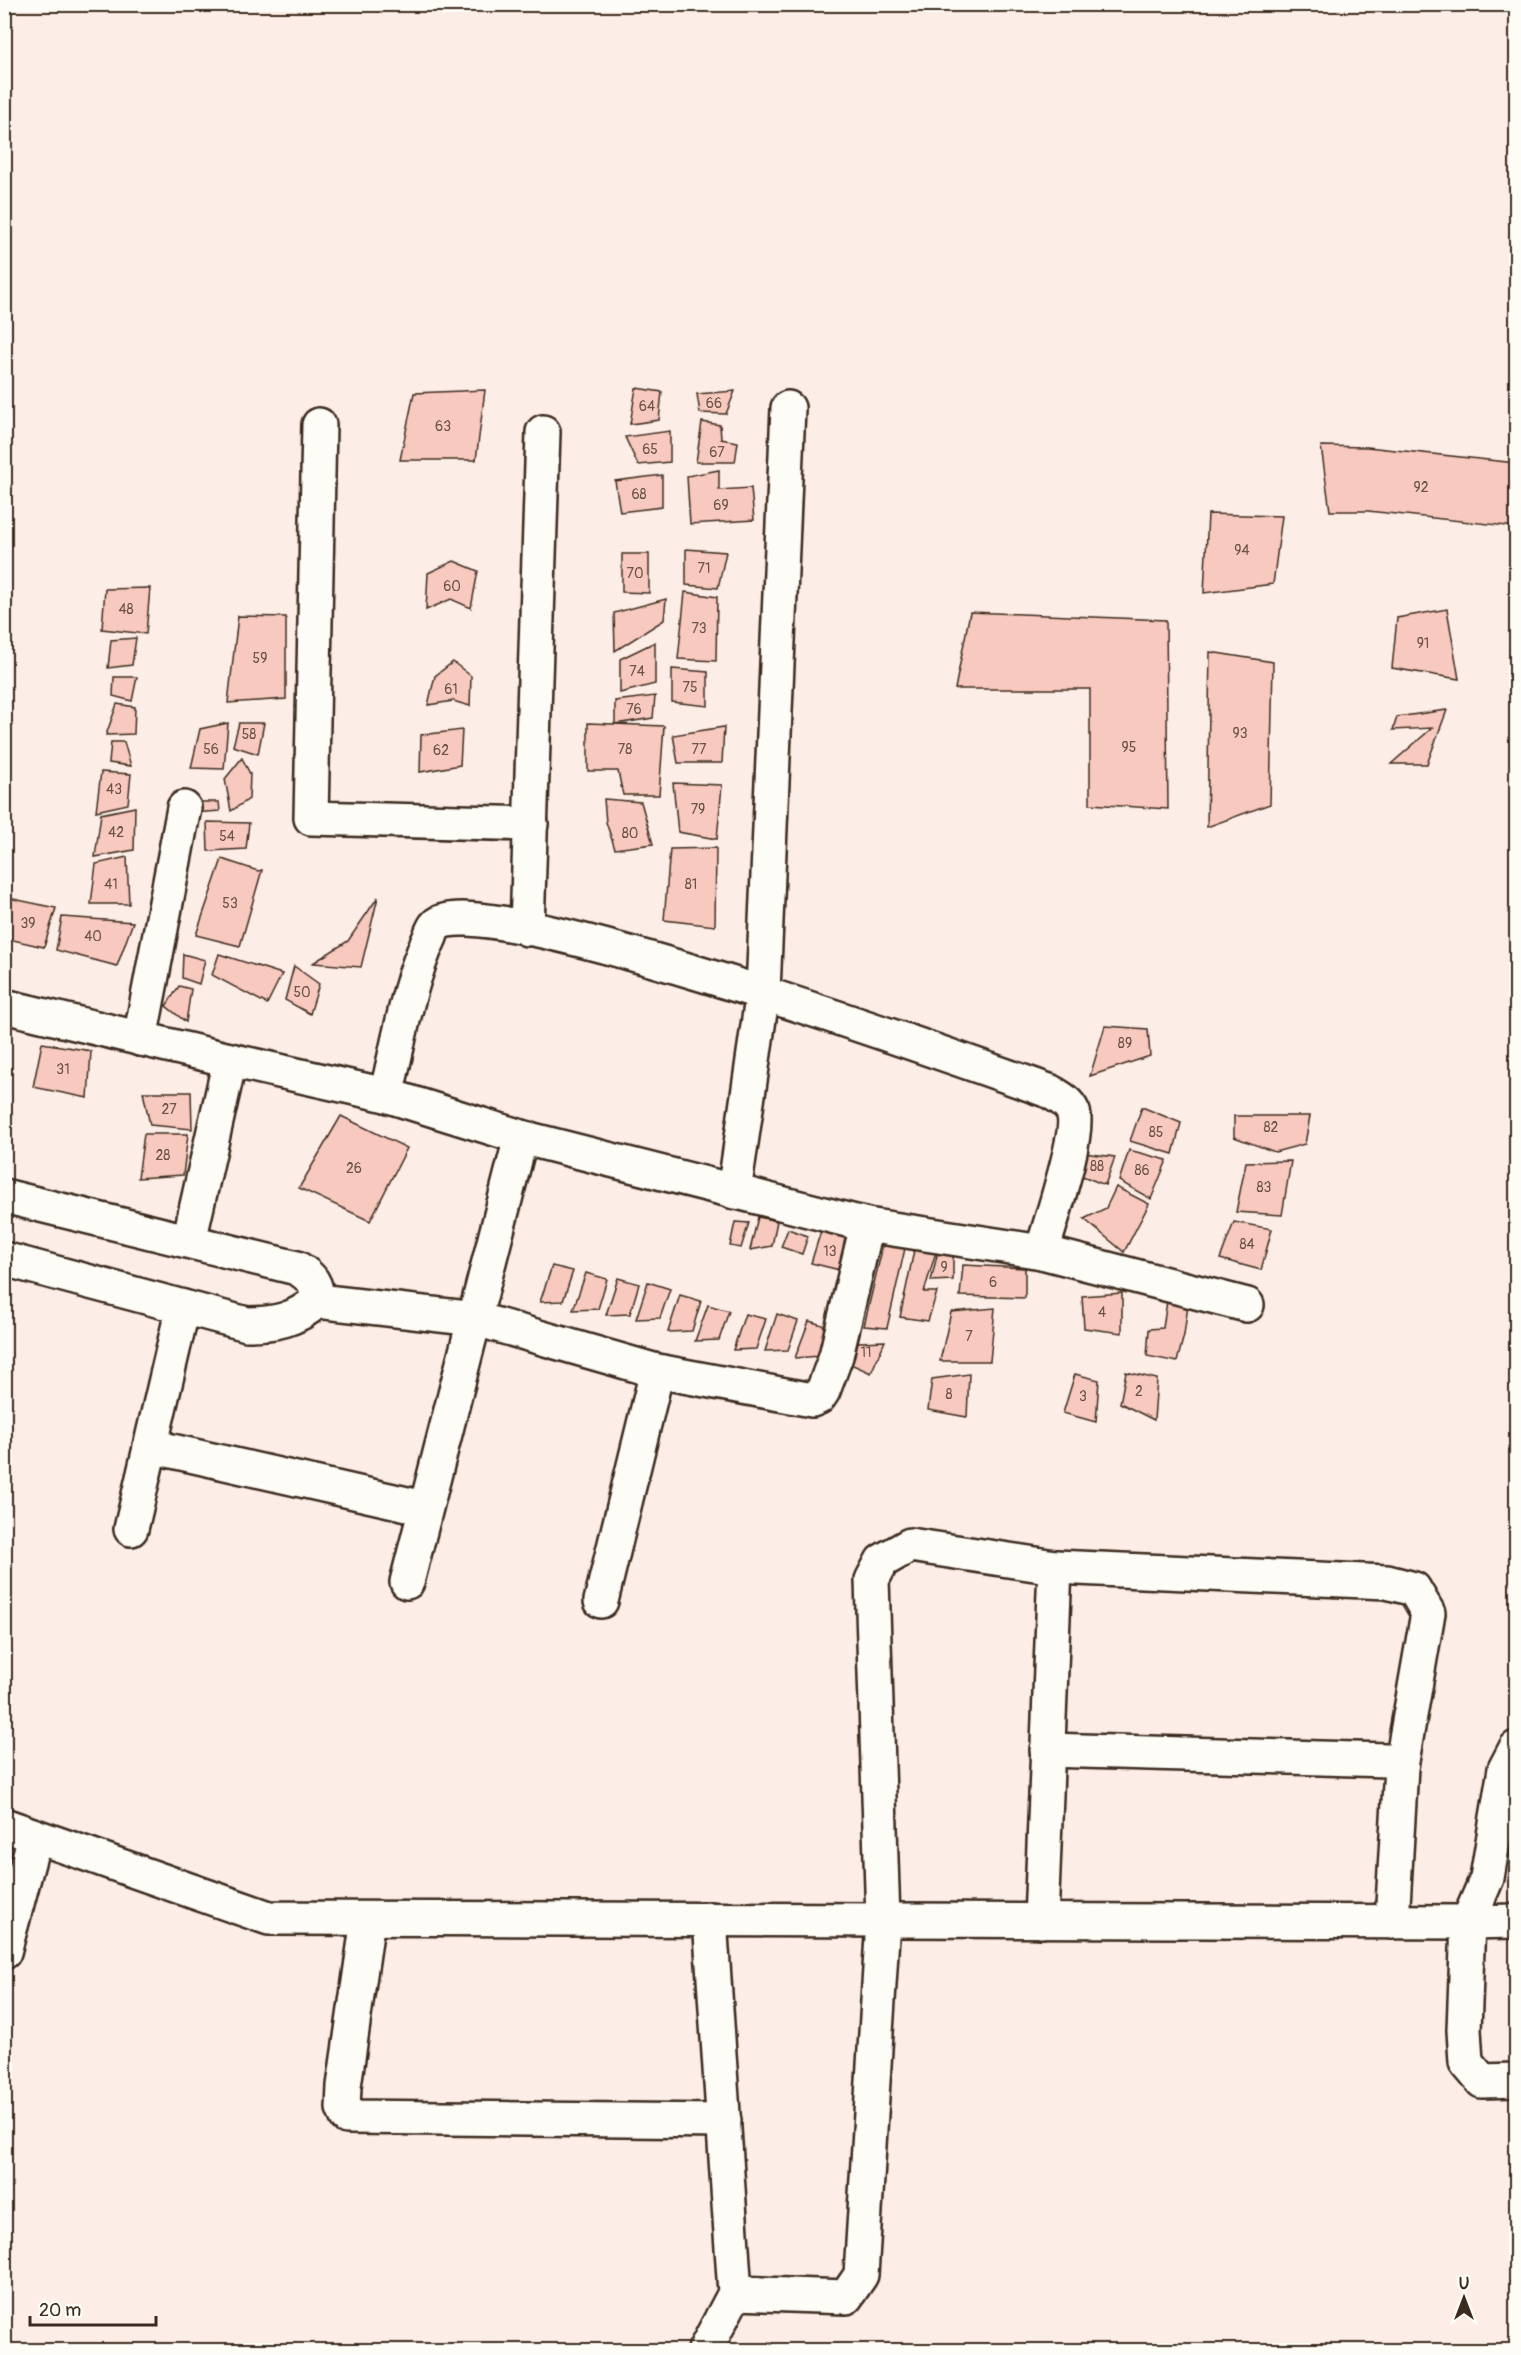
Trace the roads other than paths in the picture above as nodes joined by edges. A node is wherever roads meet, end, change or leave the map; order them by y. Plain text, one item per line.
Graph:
1 (788, 408) dead end
2 (319, 425) dead end
3 (543, 432) dead end
4 (184, 808) dead end
5 (531, 824) junction
6 (527, 929) junction
7 (763, 991) junction
8 (4, 1006) edge
9 (140, 1039) junction
10 (230, 1060) junction
11 (386, 1095) junction
12 (521, 1137) junction
13 (734, 1192) junction
14 (4, 1196) edge
15 (867, 1225) junction
16 (189, 1240) junction
17 (1042, 1252) junction
18 (4, 1259) edge
19 (317, 1301) junction
20 (1247, 1305) dead end
21 (183, 1307) junction
22 (476, 1319) junction
23 (657, 1371) junction
24 (150, 1446) junction
25 (425, 1508) junction
26 (131, 1529) dead end
27 (1054, 1567) junction
28 (407, 1582) dead end
29 (601, 1601) dead end
30 (1516, 1748) edge
31 (1047, 1750) junction
32 (1401, 1767) junction
33 (4, 1825) edge
34 (35, 1836) junction
35 (368, 1919) junction
36 (710, 1920) junction
37 (883, 1920) junction
38 (1041, 1921) junction
39 (1516, 1921) edge
40 (1392, 1922) junction
41 (1468, 1922) junction
42 (4, 1952) edge
43 (1516, 2080) edge
44 (724, 2121) junction
45 (735, 2293) junction
46 (705, 2350) edge

1 - 7 street
2 - 5 street
3 - 5 street
4 - 9 street
5 - 6 street
6 - 7 street
6 - 11 street
7 - 13 street
7 - 17 street
8 - 9 street
9 - 10 street
10 - 11 street
10 - 16 street
11 - 12 street
12 - 13 street
12 - 22 street
13 - 15 street
14 - 16 street
15 - 17 street
15 - 23 street
16 - 19 street
17 - 20 street
18 - 21 street
19 - 21 street
19 - 22 street
21 - 24 street
22 - 23 street
22 - 25 street
23 - 29 street
24 - 25 street
24 - 26 street
25 - 28 street
27 - 31 street
27 - 32 street
27 - 37 street
30 - 41 street
31 - 32 street
31 - 38 street
32 - 40 street
33 - 34 street
34 - 35 street
34 - 42 street
35 - 36 street
35 - 44 street
36 - 37 street
36 - 44 street
37 - 38 street
37 - 45 street
38 - 40 street
39 - 41 street
40 - 41 street
41 - 43 street
44 - 45 street
45 - 46 street

